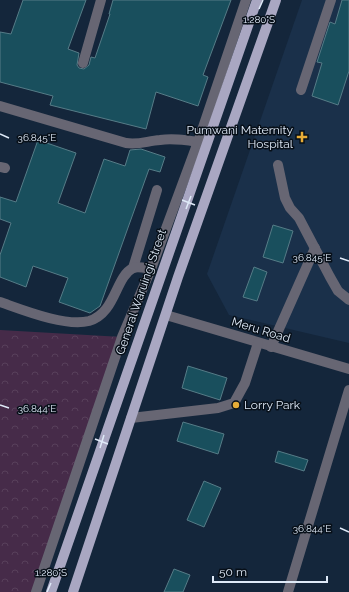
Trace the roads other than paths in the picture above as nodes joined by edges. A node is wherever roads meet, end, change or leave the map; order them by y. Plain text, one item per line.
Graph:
1 (101, 0) edge
2 (246, 0) edge
3 (257, 0) edge
4 (276, 0) edge
5 (331, 0) edge
6 (83, 63) dead end
7 (301, 90) dead end
8 (0, 106) edge
9 (198, 142) junction
10 (278, 165) dead end
11 (157, 190) dead end
12 (315, 248) junction
13 (133, 268) junction
14 (151, 269) junction
15 (349, 300) edge
16 (0, 302) edge
17 (166, 314) junction
18 (258, 343) junction
19 (271, 347) junction
20 (349, 370) edge
21 (349, 390) edge
22 (131, 418) junction
23 (36, 592) edge
24 (51, 592) edge
25 (73, 592) edge
26 (288, 592) edge

1 - 6 street
2 - 9 street
3 - 24 main road, General Waruingi Street
4 - 17 main road
5 - 7 street
8 - 9 street
9 - 14 street
10 - 12 street
11 - 13 street
12 - 15 street
12 - 19 street
13 - 14 street
13 - 16 street
14 - 23 street
17 - 18 street, Meru Road
17 - 22 main road
18 - 19 street, Meru Road
18 - 22 street
19 - 20 street, Meru Road
21 - 26 street
22 - 25 main road

